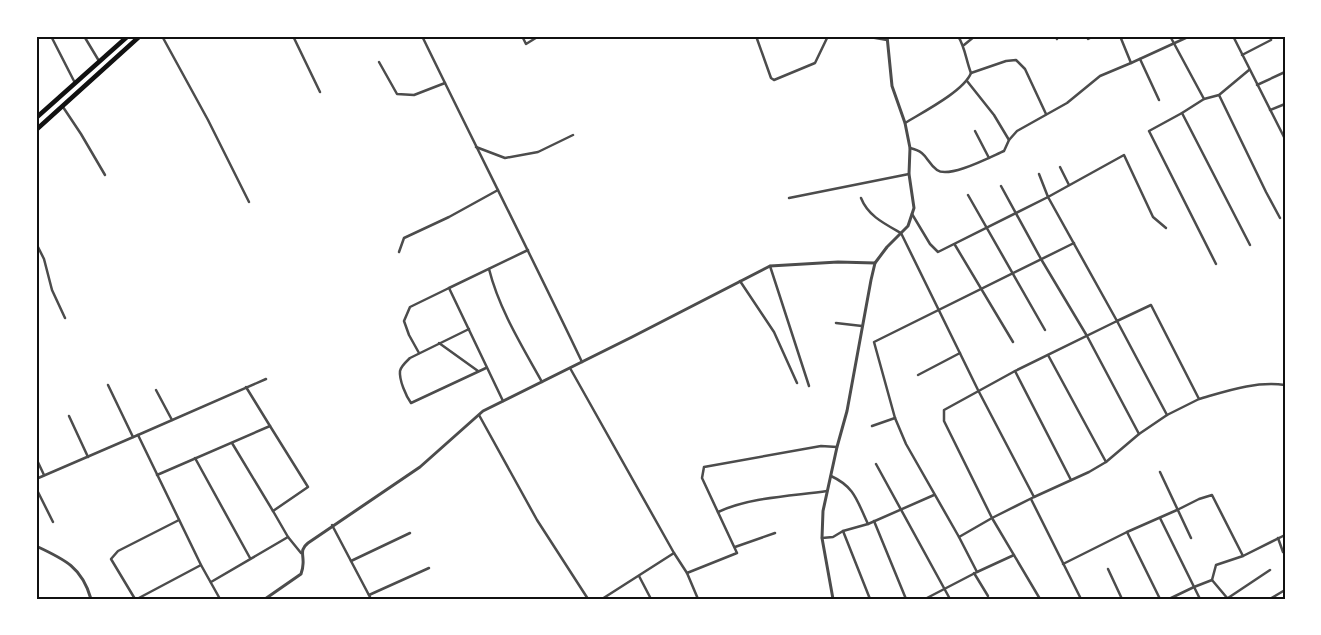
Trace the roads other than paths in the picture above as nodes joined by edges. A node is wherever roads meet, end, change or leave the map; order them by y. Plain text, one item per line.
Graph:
1 (84, 36) edge
2 (128, 36) edge
3 (140, 36) edge
4 (162, 36) edge
5 (293, 36) edge
6 (422, 36) edge
7 (522, 36) edge
8 (539, 36) edge
9 (756, 36) edge
10 (828, 36) edge
11 (864, 36) edge
12 (958, 36) edge
13 (975, 36) edge
14 (1094, 36) edge
15 (1120, 36) edge
16 (1170, 36) edge
17 (1190, 36) edge
18 (1233, 36) edge
19 (1271, 36) edge
20 (52, 38) dead end
21 (887, 38) edge
22 (1088, 39) dead end
23 (1174, 44) junction
24 (964, 45) junction
25 (1242, 55) junction
26 (1140, 59) junction
27 (100, 62) junction
28 (379, 62) dead end
29 (1131, 62) junction
30 (1249, 70) junction
31 (1285, 72) edge
32 (971, 73) junction
33 (968, 81) junction
34 (75, 83) junction
35 (445, 84) junction
36 (1257, 85) junction
37 (320, 92) dead end
38 (1218, 95) junction
39 (1204, 99) junction
40 (1159, 100) dead end
41 (1285, 104) edge
42 (63, 107) junction
43 (1270, 110) junction
44 (1046, 114) junction
45 (1182, 114) junction
46 (36, 118) edge
47 (905, 123) junction
48 (36, 130) edge
49 (975, 131) dead end
50 (573, 135) dead end
51 (1285, 139) edge
52 (1009, 140) junction
53 (476, 147) junction
54 (910, 148) junction
55 (989, 158) junction
56 (1060, 167) dead end
57 (909, 174) junction
58 (1039, 174) dead end
59 (105, 175) dead end
60 (1000, 186) dead end
61 (1069, 186) junction
62 (498, 190) junction
63 (968, 195) dead end
64 (1048, 197) junction
65 (789, 198) dead end
66 (861, 198) dead end
67 (249, 202) dead end
68 (912, 214) junction
69 (1015, 214) junction
70 (1280, 218) dead end
71 (986, 228) junction
72 (1166, 228) dead end
73 (901, 233) junction
74 (36, 243) edge
75 (955, 244) junction
76 (1074, 244) junction
77 (1250, 245) dead end
78 (528, 250) junction
79 (399, 252) dead end
80 (1041, 259) junction
81 (876, 263) junction
82 (1216, 264) dead end
83 (770, 266) junction
84 (489, 269) junction
85 (1014, 274) junction
86 (740, 281) junction
87 (449, 288) junction
88 (981, 290) junction
89 (938, 310) junction
90 (65, 318) dead end
91 (1117, 321) junction
92 (836, 323) dead end
93 (862, 326) junction
94 (469, 329) junction
95 (1045, 330) dead end
96 (1087, 336) junction
97 (1012, 342) dead end
98 (439, 343) junction
99 (419, 353) junction
100 (960, 353) junction
101 (1048, 355) junction
102 (582, 362) junction
103 (486, 368) junction
104 (570, 368) junction
105 (479, 371) junction
106 (1015, 371) junction
107 (918, 375) dead end
108 (266, 379) dead end
109 (542, 382) junction
110 (797, 383) dead end
111 (108, 385) dead end
112 (1285, 385) edge
113 (809, 386) dead end
114 (246, 388) junction
115 (156, 390) dead end
116 (978, 390) junction
117 (1199, 399) junction
118 (503, 401) junction
119 (478, 415) junction
120 (1167, 415) junction
121 (69, 416) dead end
122 (895, 418) junction
123 (172, 420) junction
124 (270, 426) junction
125 (872, 426) dead end
126 (1139, 434) junction
127 (138, 435) junction
128 (133, 437) junction
129 (232, 443) junction
130 (837, 447) junction
131 (88, 457) junction
132 (36, 458) edge
133 (195, 458) junction
134 (1106, 462) junction
135 (876, 464) dead end
136 (1160, 472) dead end
137 (44, 475) junction
138 (157, 475) junction
139 (831, 476) junction
140 (36, 479) edge
141 (1071, 480) junction
142 (36, 488) edge
143 (828, 490) junction
144 (934, 494) junction
145 (1033, 498) junction
146 (901, 510) junction
147 (1177, 510) junction
148 (273, 511) junction
149 (718, 512) junction
150 (992, 518) junction
151 (1160, 518) junction
152 (179, 520) junction
153 (874, 521) junction
154 (53, 522) dead end
155 (868, 524) junction
156 (332, 526) junction
157 (843, 532) junction
158 (1127, 532) junction
159 (410, 533) dead end
160 (775, 533) dead end
161 (1285, 535) edge
162 (959, 537) junction
163 (288, 538) junction
164 (822, 538) junction
165 (1191, 538) dead end
166 (1278, 538) junction
167 (36, 546) edge
168 (735, 547) junction
169 (1283, 552) dead end
170 (302, 553) junction
171 (674, 553) junction
172 (1014, 555) junction
173 (1243, 556) junction
174 (250, 558) junction
175 (350, 561) junction
176 (1063, 564) junction
177 (201, 565) junction
178 (429, 568) dead end
179 (1108, 569) dead end
180 (1270, 570) dead end
181 (976, 572) junction
182 (687, 573) junction
183 (639, 576) junction
184 (1212, 580) junction
185 (211, 582) junction
186 (1194, 586) junction
187 (945, 588) junction
188 (1285, 590) edge
189 (370, 595) junction
190 (988, 596) dead end
191 (1228, 598) edge
192 (91, 599) edge
193 (136, 599) edge
194 (220, 599) edge
195 (266, 599) edge
196 (371, 599) edge
197 (588, 599) edge
198 (602, 599) edge
199 (651, 599) edge
200 (698, 599) edge
201 (833, 599) edge
202 (870, 599) edge
203 (906, 599) edge
204 (925, 599) edge
205 (950, 599) edge
206 (1040, 599) edge
207 (1080, 599) edge
208 (1122, 599) edge
209 (1160, 599) edge
210 (1169, 599) edge
211 (1200, 599) edge
212 (1270, 599) edge

1 - 27 street
2 - 27 highway
3 - 42 highway
4 - 67 street
5 - 37 street
6 - 35 street
7 - 8 street
9 - 10 street
11 - 21 street
12 - 24 street
13 - 24 street
14 - 22 street
15 - 29 street
16 - 23 street
17 - 23 street
18 - 25 street
19 - 25 street
20 - 34 street
21 - 47 street
23 - 26 street
23 - 39 street
24 - 32 street
25 - 30 street
26 - 29 street
26 - 40 street
27 - 34 highway
28 - 35 street
29 - 44 street
30 - 36 street
30 - 38 street
31 - 36 street
32 - 33 street
32 - 44 street
33 - 47 street
33 - 52 street
34 - 46 highway
35 - 53 street
36 - 43 street
38 - 39 street
38 - 70 street
39 - 45 street
41 - 43 street
42 - 48 highway
42 - 59 street
43 - 51 street
44 - 52 street
45 - 77 street
45 - 82 street
47 - 54 street
49 - 55 street
50 - 53 street
52 - 55 street
53 - 62 street
54 - 55 street
54 - 57 street
56 - 61 street
57 - 65 street
57 - 68 street
58 - 64 street
60 - 69 street
61 - 64 street
61 - 72 street
62 - 78 street
62 - 79 street
63 - 71 street
64 - 69 street
64 - 76 street
66 - 73 street
68 - 73 street
68 - 75 street
69 - 71 street
69 - 80 street
71 - 75 street
71 - 85 street
73 - 81 street
73 - 89 street
74 - 90 street
75 - 88 street
76 - 80 street
76 - 91 street
78 - 84 street
78 - 102 street
80 - 85 street
80 - 96 street
81 - 83 street
81 - 93 street
83 - 86 street
83 - 113 street
84 - 87 street
84 - 109 street
85 - 88 street
85 - 95 street
86 - 102 street
86 - 110 street
87 - 94 street
87 - 99 street
88 - 89 street
88 - 97 street
89 - 100 street
89 - 122 street
91 - 96 street
91 - 117 street
91 - 120 street
92 - 93 street
93 - 130 street
94 - 98 street
94 - 103 street
96 - 101 street
96 - 126 street
98 - 99 street
98 - 105 street
99 - 105 street
100 - 107 street
100 - 116 street
101 - 106 street
101 - 134 street
102 - 104 street
103 - 105 street
103 - 118 street
104 - 109 street
104 - 171 street
106 - 116 street
106 - 141 street
108 - 114 street
109 - 118 street
111 - 128 street
112 - 117 street
114 - 123 street
114 - 124 street
115 - 123 street
116 - 145 street
116 - 150 street
117 - 120 street
118 - 119 street
119 - 156 street
119 - 197 street
120 - 126 street
121 - 131 street
122 - 125 street
122 - 144 street
123 - 127 street
124 - 129 street
124 - 148 street
126 - 134 street
127 - 128 street
127 - 138 street
128 - 131 street
129 - 133 street
129 - 148 street
130 - 139 street
130 - 149 street
131 - 137 street
132 - 137 street
133 - 138 street
133 - 174 street
134 - 141 street
135 - 146 street
136 - 147 street
137 - 140 street
138 - 152 street
139 - 143 street
139 - 155 street
141 - 145 street
142 - 154 street
143 - 149 street
143 - 164 street
144 - 146 street
144 - 162 street
145 - 150 street
145 - 176 street
146 - 153 street
146 - 187 street
147 - 151 street
147 - 165 street
147 - 173 street
148 - 163 street
149 - 168 street
150 - 162 street
150 - 172 street
151 - 158 street
151 - 186 street
152 - 177 street
152 - 193 street
153 - 155 street
153 - 203 street
155 - 157 street
156 - 170 street
156 - 175 street
157 - 164 street
157 - 202 street
158 - 176 street
158 - 209 street
159 - 175 street
160 - 168 street
161 - 166 street
162 - 181 street
163 - 170 street
163 - 174 street
164 - 201 street
166 - 169 street
166 - 173 street
167 - 192 street
168 - 182 street
170 - 195 street
171 - 182 street
171 - 183 street
172 - 181 street
172 - 206 street
173 - 184 street
174 - 185 street
175 - 189 street
176 - 207 street
177 - 185 street
177 - 193 street
178 - 189 street
179 - 208 street
180 - 191 street
181 - 187 street
181 - 190 street
182 - 200 street
183 - 198 street
183 - 199 street
184 - 186 street
184 - 191 street
185 - 194 street
186 - 210 street
186 - 211 street
187 - 204 street
187 - 205 street
188 - 212 street
189 - 196 street

